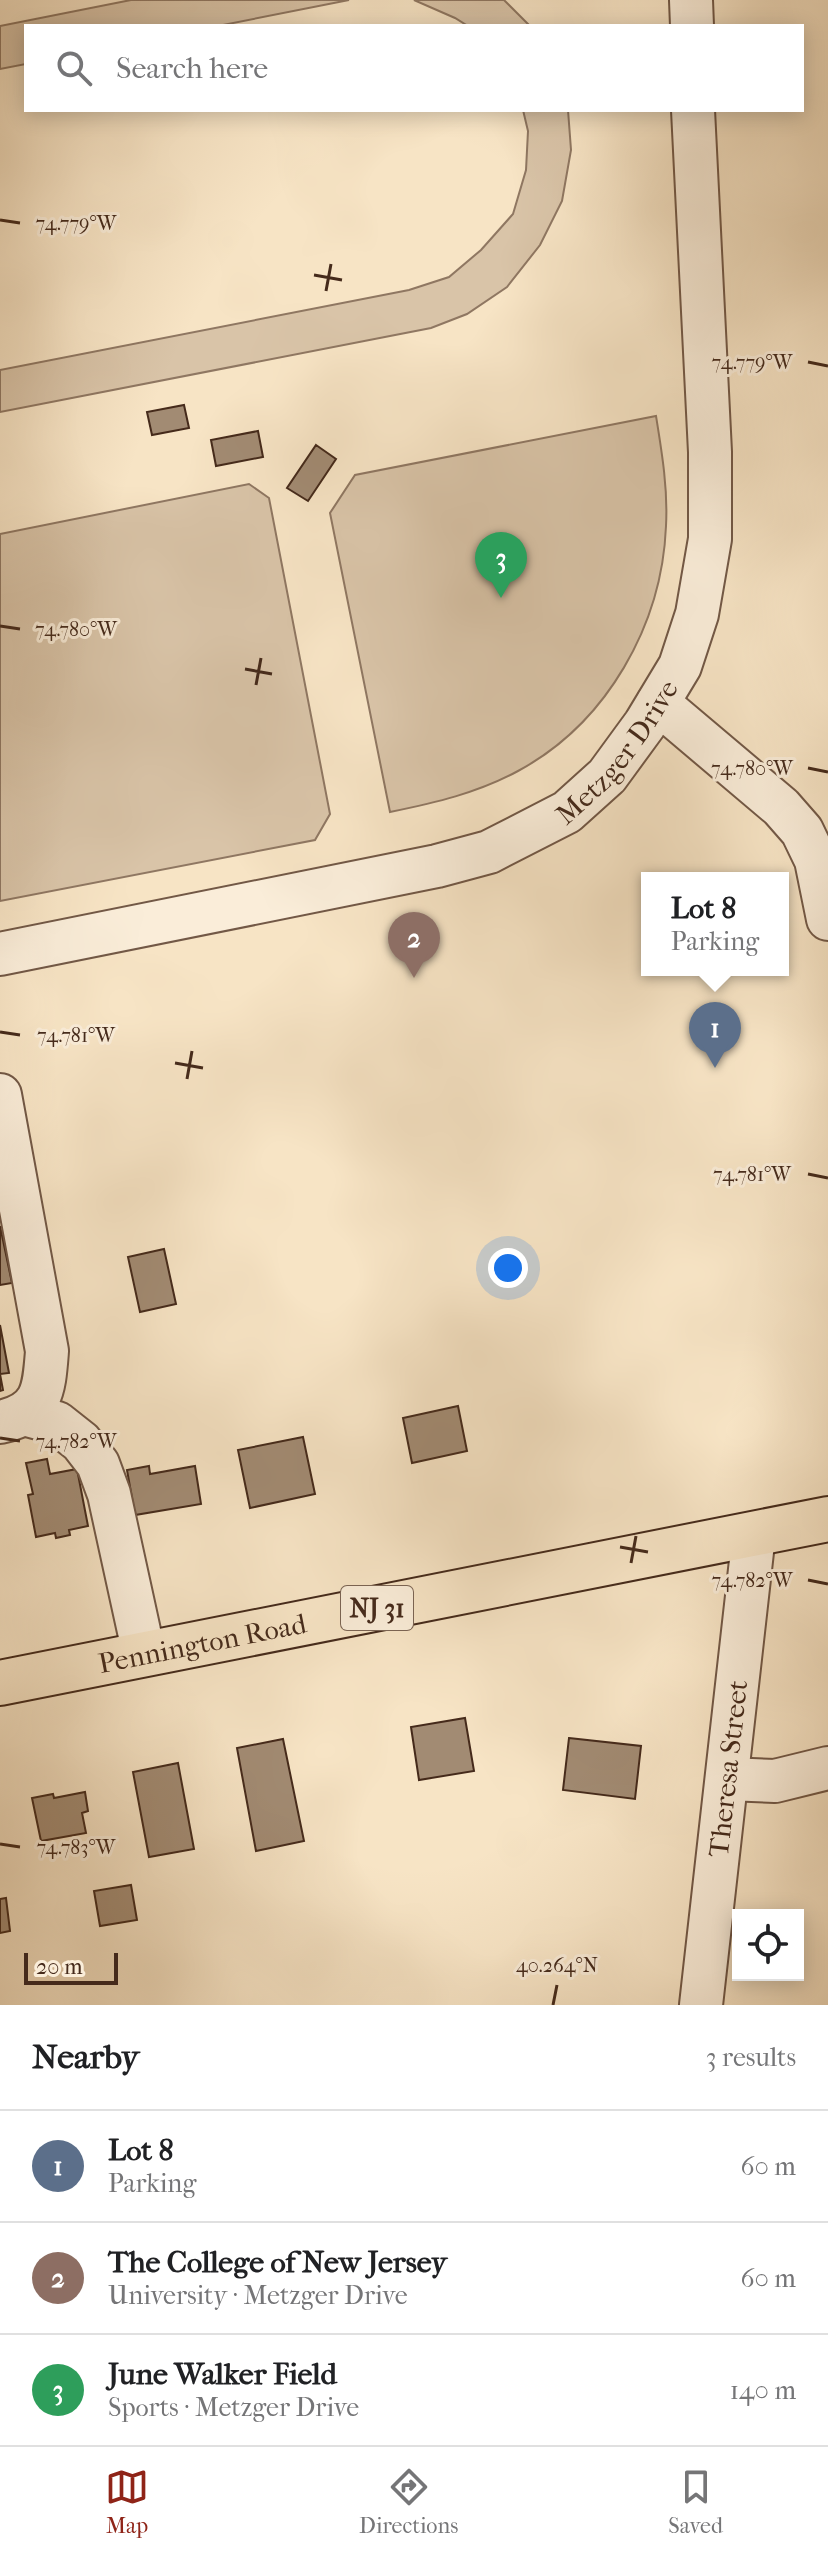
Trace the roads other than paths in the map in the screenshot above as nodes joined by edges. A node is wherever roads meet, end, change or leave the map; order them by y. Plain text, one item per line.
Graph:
1 (691, 0) edge
2 (692, 24) edge
3 (693, 112) edge
4 (658, 703) junction
5 (828, 919) edge
6 (0, 954) edge
7 (0, 1095) edge
8 (12, 1418) edge
9 (828, 1519) edge
10 (754, 1534) junction
11 (144, 1654) junction
12 (0, 1683) edge
13 (828, 1768) edge
14 (727, 1779) junction
15 (701, 2005) edge

1 - 2 street
3 - 4 street, Metzger Drive
4 - 5 street
4 - 6 street, Metzger Drive
7 - 8 street
8 - 11 street
9 - 10 main road, Pennington Road / NJ 31
10 - 11 main road, Pennington Road / NJ 31
10 - 14 street, Theresa Street
11 - 12 main road, Pennington Road / NJ 31
13 - 14 street
14 - 15 street, Theresa Street

